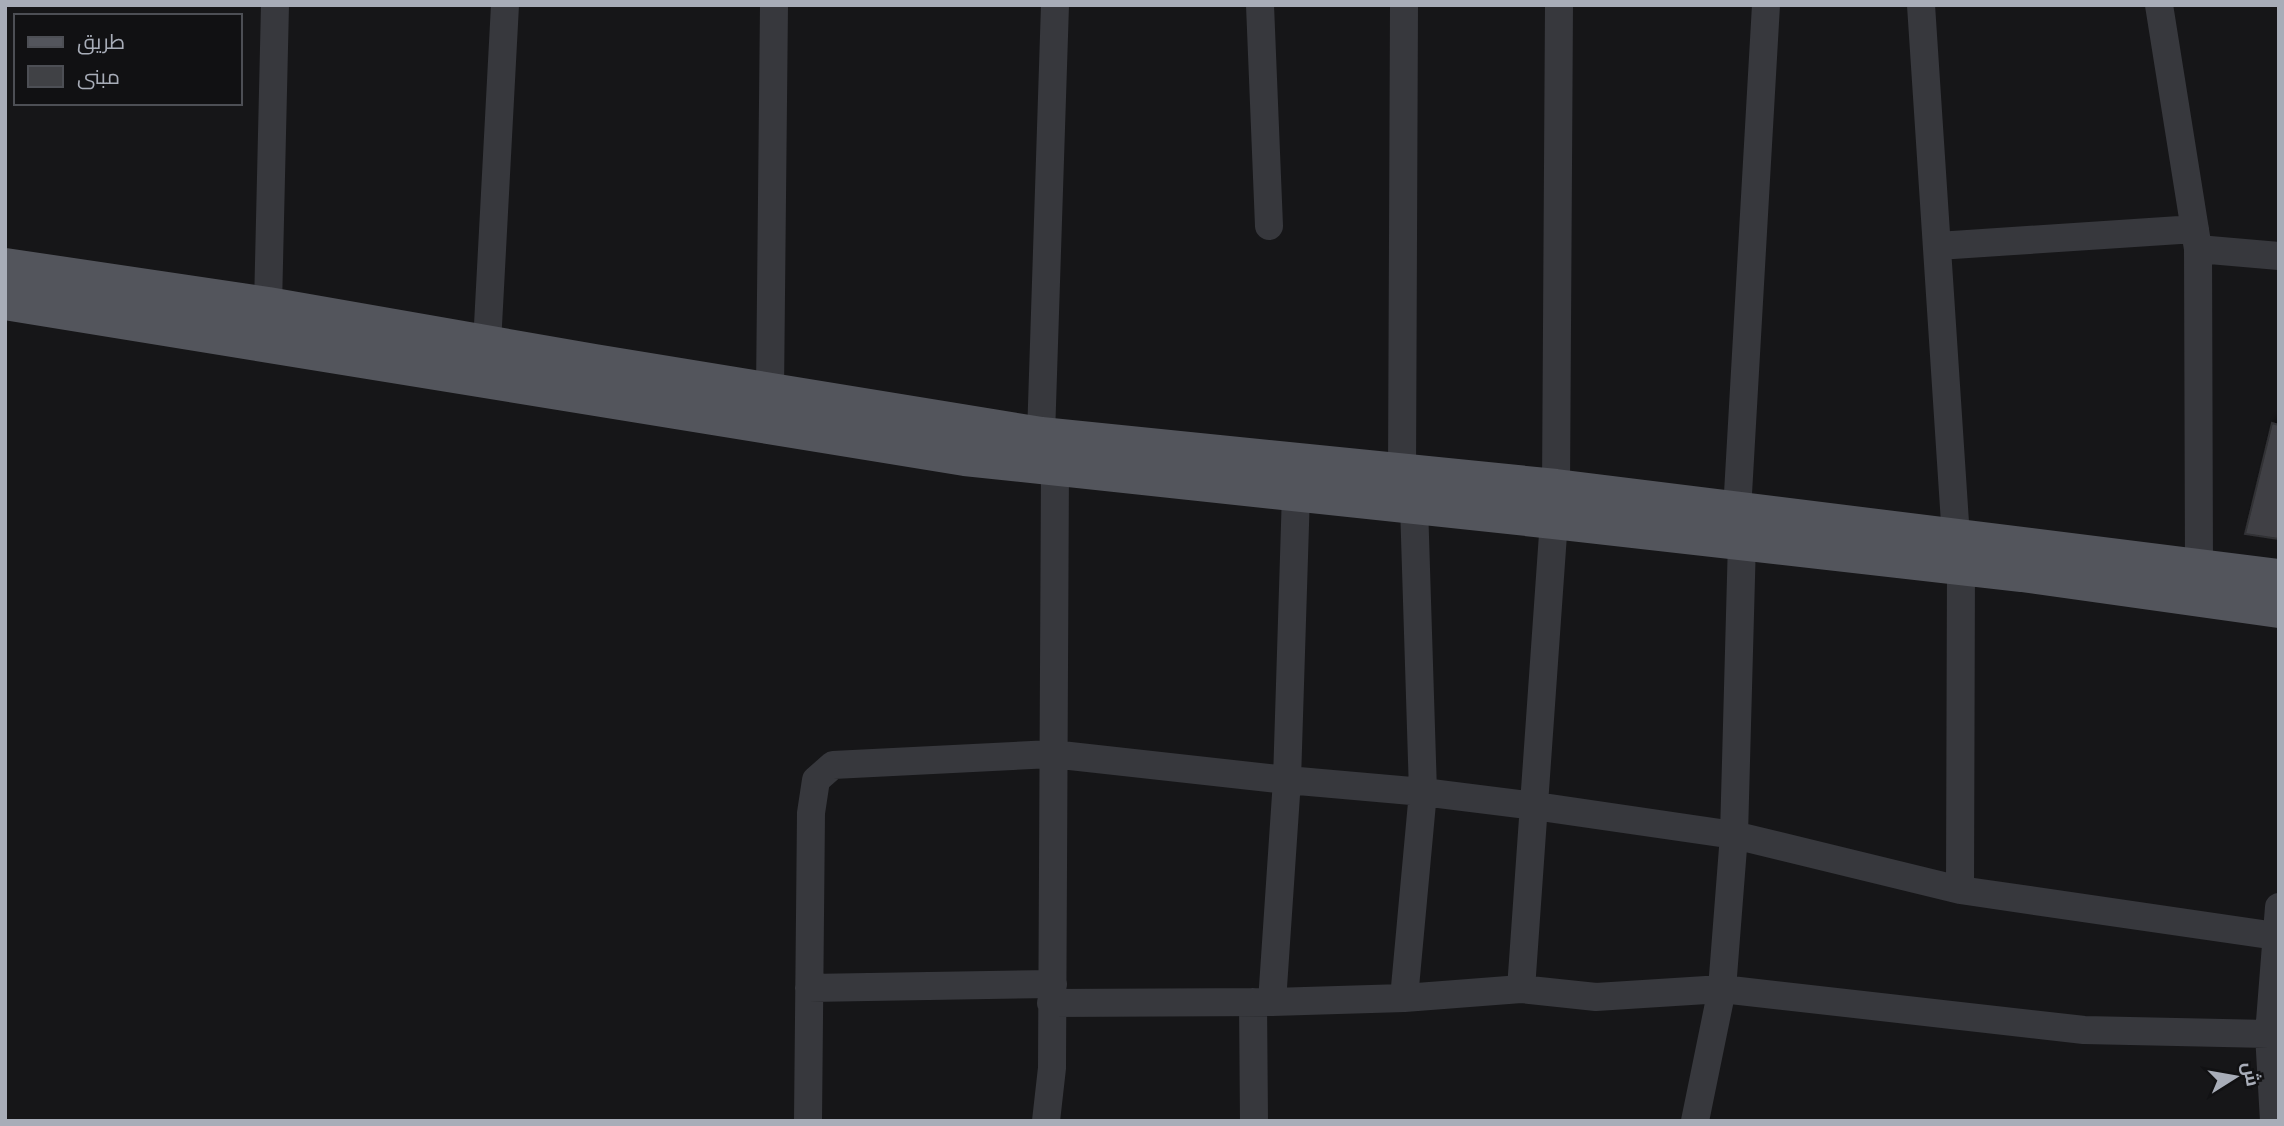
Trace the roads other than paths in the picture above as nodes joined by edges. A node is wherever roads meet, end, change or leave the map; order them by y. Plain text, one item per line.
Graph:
1 (275, 5) edge
2 (505, 5) edge
3 (774, 5) edge
4 (1055, 5) edge
5 (1260, 5) edge
6 (1404, 5) edge
7 (1559, 5) edge
8 (1766, 5) edge
9 (1921, 5) edge
10 (2159, 5) edge
11 (1269, 226) dead end
12 (2196, 239) junction
13 (1938, 246) junction
14 (2279, 256) edge
15 (5, 267) edge
16 (5, 300) edge
17 (268, 306) junction
18 (487, 344) junction
19 (770, 391) junction
20 (1048, 452) junction
21 (1408, 489) junction
22 (1296, 493) junction
23 (1555, 504) junction
24 (1739, 526) junction
25 (1959, 552) junction
26 (2199, 568) junction
27 (2279, 578) edge
28 (2279, 609) edge
29 (1052, 754) junction
30 (1287, 780) junction
31 (1423, 792) junction
32 (1535, 806) junction
33 (1734, 835) junction
34 (1960, 890) junction
35 (2279, 907) edge
36 (2276, 936) junction
37 (809, 988) junction
38 (1521, 989) junction
39 (1722, 989) junction
40 (1052, 993) junction
41 (1404, 998) junction
42 (1262, 1002) junction
43 (2269, 1034) junction
44 (808, 1121) edge
45 (1046, 1121) edge
46 (1254, 1121) edge
47 (1695, 1121) edge
48 (2274, 1121) edge

1 - 17 street
2 - 18 street
3 - 19 street
4 - 20 street
5 - 11 street
6 - 21 street
7 - 23 street
8 - 24 street
9 - 13 street
10 - 12 street
12 - 13 street
12 - 14 street
12 - 26 street
13 - 25 street
15 - 17 main road
16 - 20 main road
17 - 18 main road
18 - 19 main road
19 - 20 main road
20 - 21 main road
20 - 22 main road
20 - 29 street
21 - 22 main road
21 - 23 main road
21 - 31 street
22 - 30 street
23 - 24 main road
23 - 32 street
24 - 25 main road
24 - 33 street
25 - 26 main road
25 - 28 main road
25 - 34 street
26 - 27 main road
29 - 30 street
29 - 37 street
29 - 40 street
30 - 31 street
30 - 42 street
31 - 32 street
31 - 41 street
32 - 33 street
32 - 38 street
33 - 34 street
33 - 39 street
34 - 36 street
35 - 36 street
36 - 43 street
37 - 40 street
37 - 44 street
38 - 39 street
38 - 41 street
39 - 43 street
39 - 47 street
40 - 42 street
40 - 45 street
41 - 42 street
42 - 46 street
43 - 48 street

